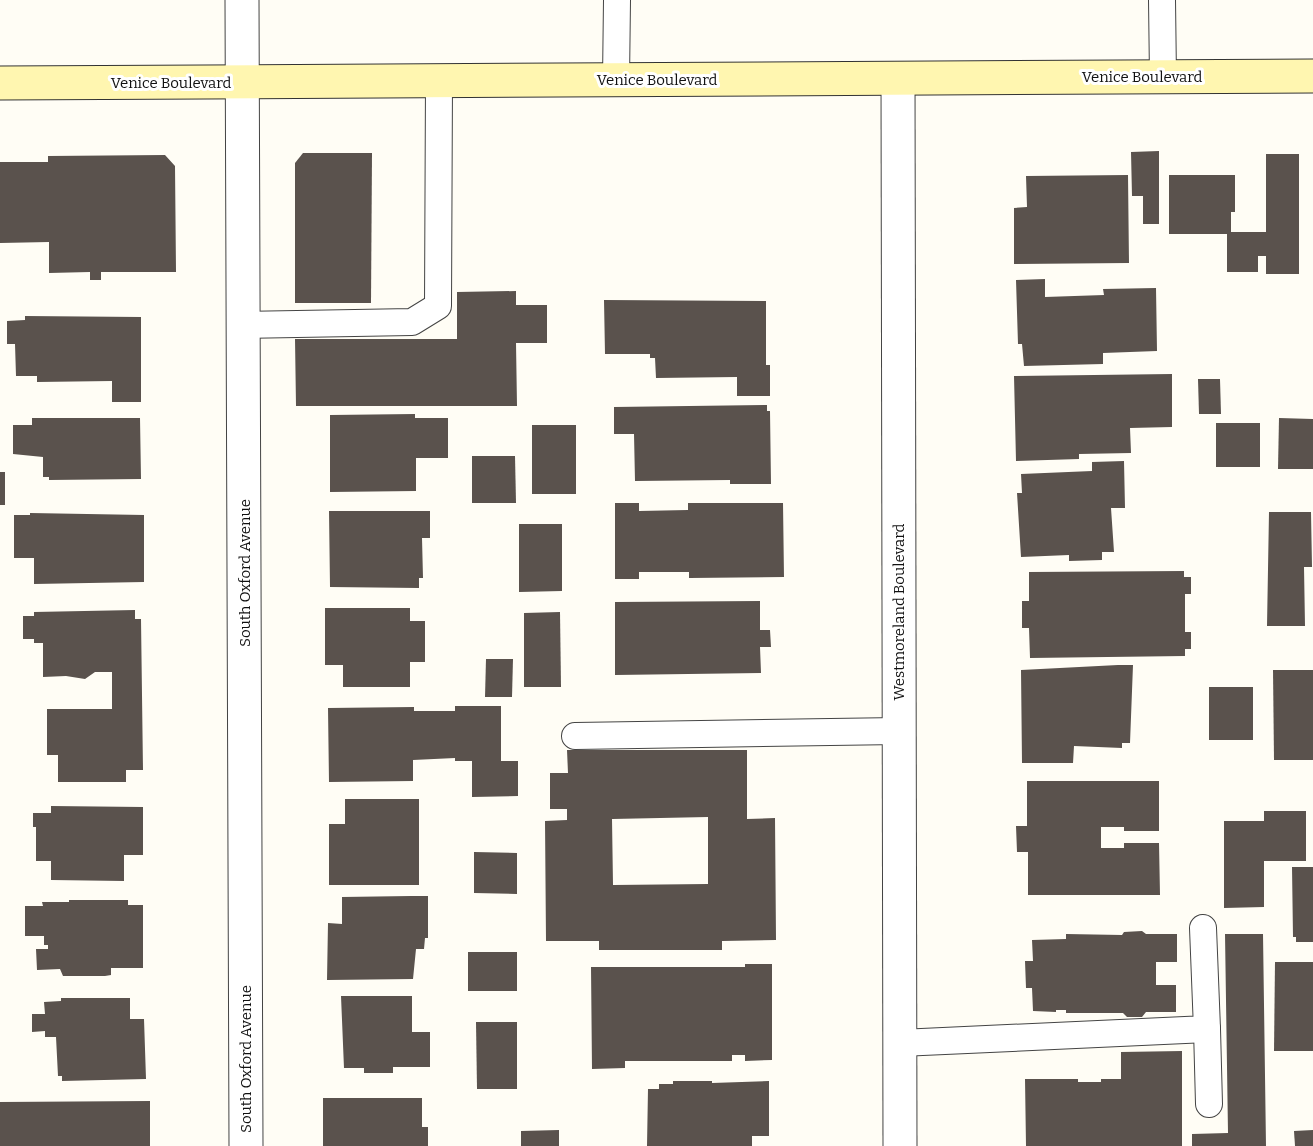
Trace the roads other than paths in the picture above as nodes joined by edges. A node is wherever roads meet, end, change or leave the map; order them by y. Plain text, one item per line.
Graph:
1 (242, 0) edge
2 (617, 0) edge
3 (1162, 0) edge
4 (1313, 76) edge
5 (1163, 77) junction
6 (898, 79) junction
7 (616, 80) junction
8 (244, 82) junction
9 (439, 82) junction
10 (0, 83) edge
11 (245, 325) junction
12 (899, 731) junction
13 (575, 736) dead end
14 (1203, 928) dead end
15 (1207, 1029) junction
16 (900, 1043) junction
17 (1209, 1104) dead end
18 (246, 1146) edge
19 (900, 1146) edge

1 - 8 street, South Oxford Avenue
2 - 7 lane
3 - 5 lane
4 - 5 main road, Venice Boulevard
5 - 6 main road, Venice Boulevard
6 - 7 main road, Venice Boulevard
6 - 12 street, Westmoreland Boulevard
7 - 9 main road, Venice Boulevard
8 - 9 main road, Venice Boulevard
8 - 10 main road, Venice Boulevard
8 - 11 street, South Oxford Avenue
9 - 11 lane
11 - 18 street, South Oxford Avenue
12 - 13 lane
12 - 16 street, Westmoreland Boulevard
14 - 15 lane
15 - 16 lane
15 - 17 lane
16 - 19 street, Westmoreland Boulevard

